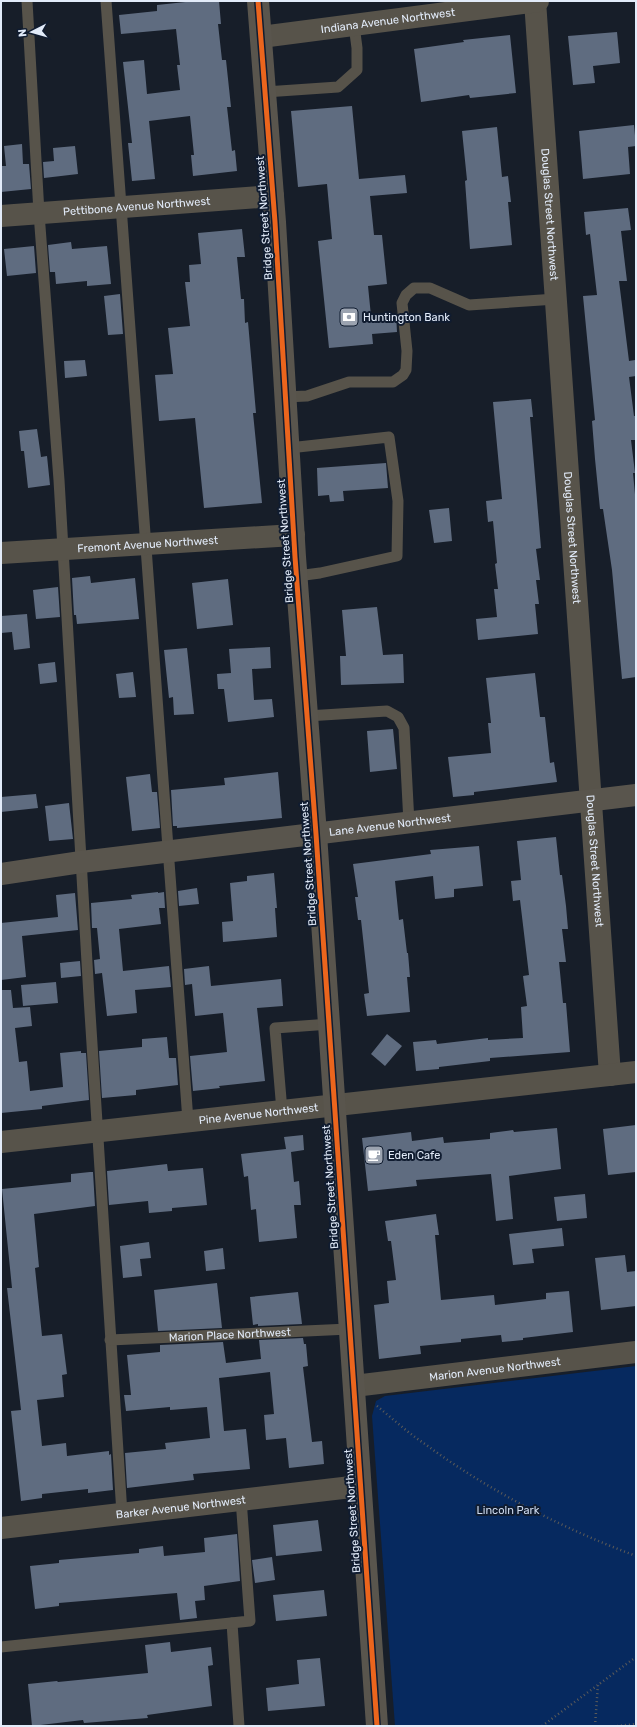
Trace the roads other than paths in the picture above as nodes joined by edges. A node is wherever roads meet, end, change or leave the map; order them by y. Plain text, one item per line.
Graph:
1 (27, 1) edge
2 (106, 1) edge
3 (258, 1) edge
4 (536, 1) edge
5 (354, 25) junction
6 (261, 37) junction
7 (265, 92) junction
8 (273, 196) junction
9 (121, 207) junction
10 (39, 213) junction
11 (1, 216) edge
12 (556, 299) junction
13 (286, 396) junction
14 (289, 448) junction
15 (294, 535) junction
16 (146, 544) junction
17 (63, 549) junction
18 (1, 553) edge
19 (297, 576) junction
20 (307, 716) junction
21 (636, 795) edge
22 (592, 800) junction
23 (409, 823) junction
24 (316, 834) junction
25 (168, 852) junction
26 (81, 862) junction
27 (1, 874) edge
28 (330, 1024) junction
29 (636, 1072) edge
30 (610, 1075) junction
31 (335, 1105) junction
32 (282, 1111) junction
33 (188, 1121) junction
34 (97, 1131) junction
35 (1, 1142) edge
36 (349, 1329) junction
37 (110, 1340) junction
38 (636, 1352) edge
39 (354, 1386) junction
40 (360, 1486) junction
41 (241, 1499) junction
42 (122, 1514) junction
43 (1, 1528) edge
44 (232, 1623) junction
45 (1, 1647) edge
46 (239, 1726) edge
47 (377, 1726) edge

1 - 10 lane
2 - 9 lane
3 - 6 main road, Bridge Street Northwest
4 - 5 street, Indiana Avenue Northwest
4 - 12 street, Douglas Street Northwest
5 - 6 street, Indiana Avenue Northwest
5 - 7 lane
6 - 7 main road, Bridge Street Northwest
7 - 8 main road, Bridge Street Northwest
8 - 9 street, Pettibone Avenue Northwest
8 - 13 main road, Bridge Street Northwest
9 - 10 street, Pettibone Avenue Northwest
9 - 16 lane
10 - 11 street, Pettibone Avenue Northwest
10 - 17 lane
12 - 13 lane
12 - 22 street, Douglas Street Northwest
13 - 14 main road, Bridge Street Northwest
14 - 15 main road, Bridge Street Northwest
14 - 19 lane
15 - 16 street, Fremont Avenue Northwest
15 - 19 main road, Bridge Street Northwest
16 - 17 street, Fremont Avenue Northwest
16 - 25 lane
17 - 18 street, Fremont Avenue Northwest
17 - 26 lane
19 - 20 main road, Bridge Street Northwest
20 - 23 lane
20 - 24 main road, Bridge Street Northwest
21 - 22 main road, Lane Avenue Northwest
22 - 23 main road, Lane Avenue Northwest
22 - 30 street, Douglas Street Northwest
23 - 24 main road, Lane Avenue Northwest
24 - 25 main road, Lane Avenue Northwest
24 - 28 main road, Bridge Street Northwest
25 - 26 main road, Lane Avenue Northwest
25 - 33 lane
26 - 27 main road, Lane Avenue Northwest
26 - 34 lane
28 - 31 main road, Bridge Street Northwest
28 - 32 lane
29 - 30 street, Pine Avenue Northwest
30 - 31 street, Pine Avenue Northwest
31 - 32 street, Pine Avenue Northwest
31 - 36 main road, Bridge Street Northwest
32 - 33 street, Pine Avenue Northwest
33 - 34 street, Pine Avenue Northwest
34 - 35 street, Pine Avenue Northwest
34 - 37 lane
36 - 37 lane, Marion Place Northwest
36 - 39 main road, Bridge Street Northwest
37 - 42 lane
38 - 39 street, Marion Avenue Northwest
39 - 40 main road, Bridge Street Northwest
40 - 41 street, Barker Avenue Northwest
40 - 47 main road, Bridge Street Northwest
41 - 42 street, Barker Avenue Northwest
41 - 44 lane
42 - 43 street, Barker Avenue Northwest
44 - 45 lane
44 - 46 lane

